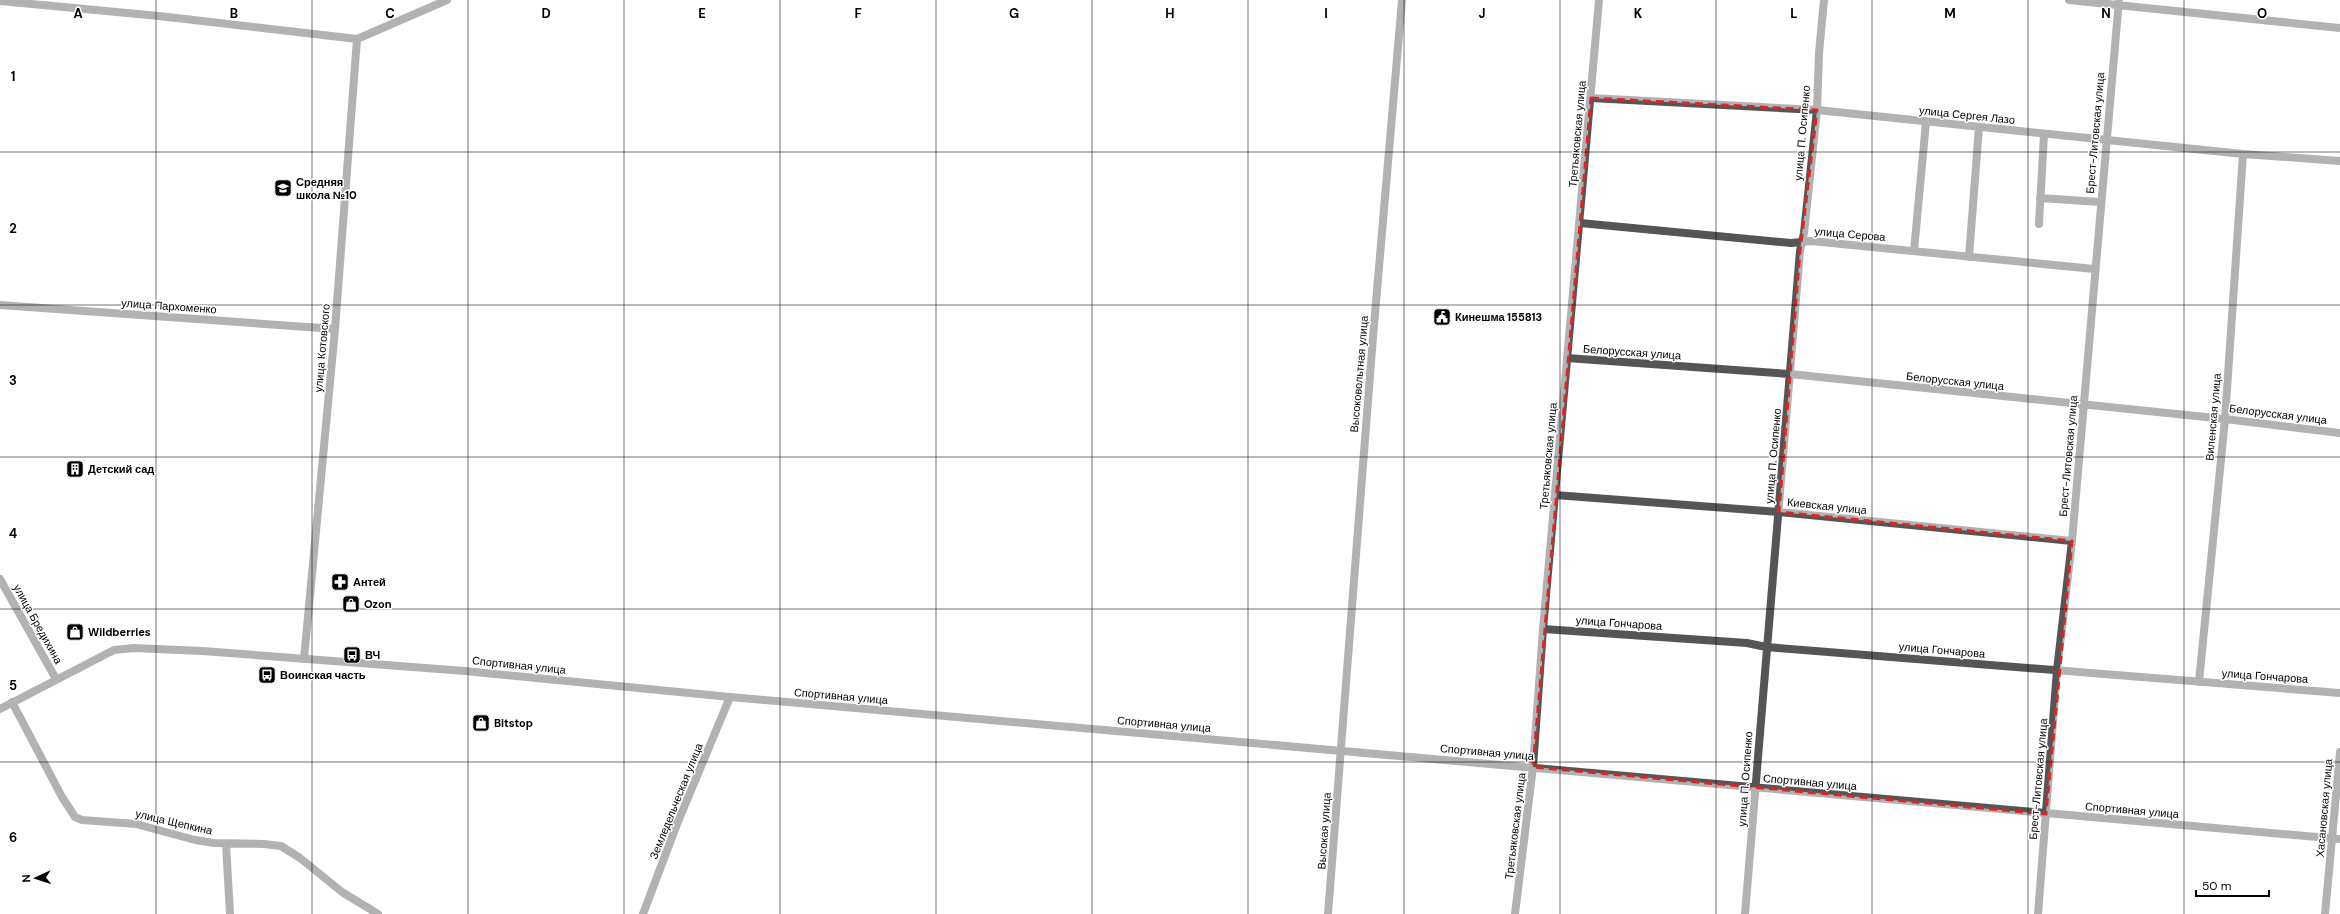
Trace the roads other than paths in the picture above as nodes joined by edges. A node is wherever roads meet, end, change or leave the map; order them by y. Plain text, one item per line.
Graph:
1 (448, 0) edge
2 (1402, 0) edge
3 (1599, 0) edge
4 (1824, 0) edge
5 (2069, 0) edge
6 (0, 1) edge
7 (2119, 2) edge
8 (2340, 28) edge
9 (357, 39) junction
10 (1591, 98) junction
11 (1817, 110) junction
12 (1926, 122) junction
13 (1979, 127) junction
14 (2044, 134) junction
15 (2105, 140) junction
16 (2243, 154) junction
17 (2340, 161) edge
18 (2040, 198) junction
19 (2100, 202) junction
20 (1580, 224) junction
21 (2039, 224) dead end
22 (1802, 242) junction
23 (1914, 251) junction
24 (1969, 257) junction
25 (2094, 269) junction
26 (0, 305) edge
27 (336, 330) junction
28 (1567, 358) junction
29 (1790, 374) junction
30 (2083, 406) junction
31 (2225, 418) junction
32 (2340, 433) edge
33 (1556, 495) junction
34 (1779, 512) junction
35 (2072, 541) junction
36 (0, 579) edge
37 (1543, 629) junction
38 (1766, 646) junction
39 (304, 659) junction
40 (2057, 670) junction
41 (56, 679) junction
42 (2199, 682) junction
43 (2340, 693) edge
44 (730, 697) junction
45 (12, 702) junction
46 (0, 708) edge
47 (1341, 750) junction
48 (2340, 752) edge
49 (1533, 767) junction
50 (1756, 789) junction
51 (2046, 814) junction
52 (2337, 839) edge
53 (226, 844) junction
54 (230, 914) edge
55 (378, 914) edge
56 (644, 914) edge
57 (1328, 914) edge
58 (1515, 914) edge
59 (1745, 914) edge
60 (2038, 914) edge
61 (2325, 914) edge

1 - 9 street
2 - 47 street, Высоковольтная улица
3 - 10 street, Третьяковская улица
4 - 11 street, улица П. Осипенко
5 - 7 street
6 - 9 street
7 - 8 street
7 - 15 street, Брест-Литовская улица
9 - 27 street, улица Котовского
10 - 11 street, улица Сергея Лазо
10 - 20 street, Третьяковская улица
11 - 12 street, улица Сергея Лазо
11 - 22 street, улица П. Осипенко
12 - 13 street, улица Сергея Лазо
12 - 23 street
13 - 14 street, улица Сергея Лазо
13 - 24 street
14 - 15 street, улица Сергея Лазо
14 - 18 street
15 - 16 street, улица Сергея Лазо
15 - 19 street, Брест-Литовская улица
16 - 17 street, улица Сергея Лазо
16 - 31 street, Виленская улица
18 - 19 street
18 - 21 street
19 - 25 street, Брест-Литовская улица
20 - 22 street, улица Серова
20 - 28 street, Третьяковская улица
22 - 23 street, улица Серова
22 - 29 street, улица П. Осипенко
23 - 24 street, улица Серова
24 - 25 street, улица Серова
25 - 30 street, Брест-Литовская улица
26 - 27 street, улица Пархоменко
27 - 39 street, улица Котовского
28 - 29 street, Белорусская улица
28 - 33 street, Третьяковская улица
29 - 30 street, Белорусская улица
29 - 34 street, улица П. Осипенко
30 - 31 street, Белорусская улица
30 - 35 street, Брест-Литовская улица
31 - 32 street, Белорусская улица
31 - 42 street, Виленская улица
33 - 34 street, Киевская улица
33 - 37 street, Третьяковская улица
34 - 35 street, Киевская улица
34 - 38 street, улица П. Осипенко
35 - 40 street, Брест-Литовская улица
36 - 41 street, улица Бредихина
37 - 38 street, улица Гончарова
37 - 49 street, Третьяковская улица
38 - 40 street, улица Гончарова
38 - 50 street, улица П. Осипенко
39 - 41 street, Спортивная улица
39 - 44 street, Спортивная улица
40 - 42 street, улица Гончарова
40 - 51 street, Брест-Литовская улица
41 - 45 street, Спортивная улица
42 - 43 street, улица Гончарова
44 - 47 street, Спортивная улица
44 - 56 street, Земледельческая улица
45 - 46 street, Спортивная улица
45 - 53 street, улица Щепкина
47 - 49 street, Спортивная улица
47 - 57 street, Высокая улица
48 - 52 street, Хасановская улица
49 - 50 street, Спортивная улица
49 - 58 street, Третьяковская улица
50 - 51 street, Спортивная улица
50 - 59 street, улица П. Осипенко
51 - 52 street, Спортивная улица
51 - 60 street, Брест-Литовская улица
52 - 61 street, Хасановская улица
53 - 54 street
53 - 55 street, улица Щепкина

